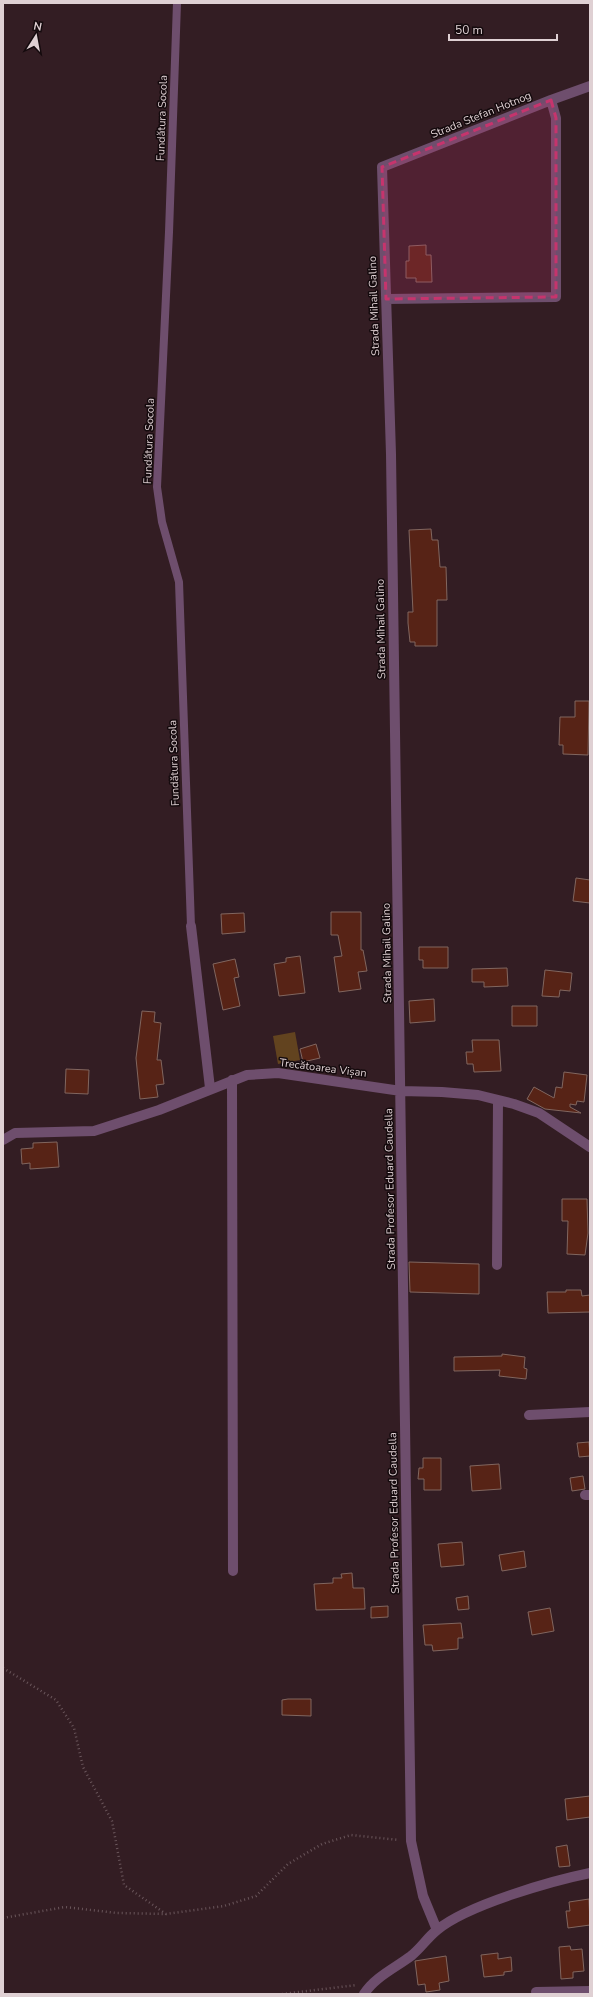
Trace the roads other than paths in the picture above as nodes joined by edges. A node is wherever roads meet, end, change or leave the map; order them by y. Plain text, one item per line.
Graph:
1 (177, 3) edge
2 (590, 86) edge
3 (551, 100) junction
4 (382, 167) joint
5 (386, 299) junction
6 (191, 926) joint
7 (232, 1080) junction
8 (210, 1088) junction
9 (401, 1091) junction
10 (498, 1100) junction
11 (3, 1140) edge
12 (590, 1147) edge
13 (497, 1265) dead end
14 (590, 1412) edge
15 (529, 1416) dead end
16 (233, 1571) dead end
17 (590, 1873) edge
18 (437, 1930) junction
19 (590, 1991) edge
20 (536, 1992) dead end
21 (364, 1994) edge

1 - 6 lane, Fundătura Socola
2 - 3 street, Strada Stefan Hotnog
3 - 4 street, Strada Stefan Hotnog
3 - 5 street
4 - 5 street, Strada Mihail Galino
5 - 9 street, Strada Mihail Galino
6 - 8 street
7 - 8 street, Trecătoarea Vișan
7 - 9 street, Trecătoarea Vișan
7 - 16 street
8 - 11 street, Trecătoarea Vișan
9 - 10 street, Trecătoarea Vișan
9 - 18 street, Strada Profesor Eduard Caudella
10 - 12 street, Trecătoarea Vișan
10 - 13 street
14 - 15 street
17 - 18 street
18 - 21 street
19 - 20 street

